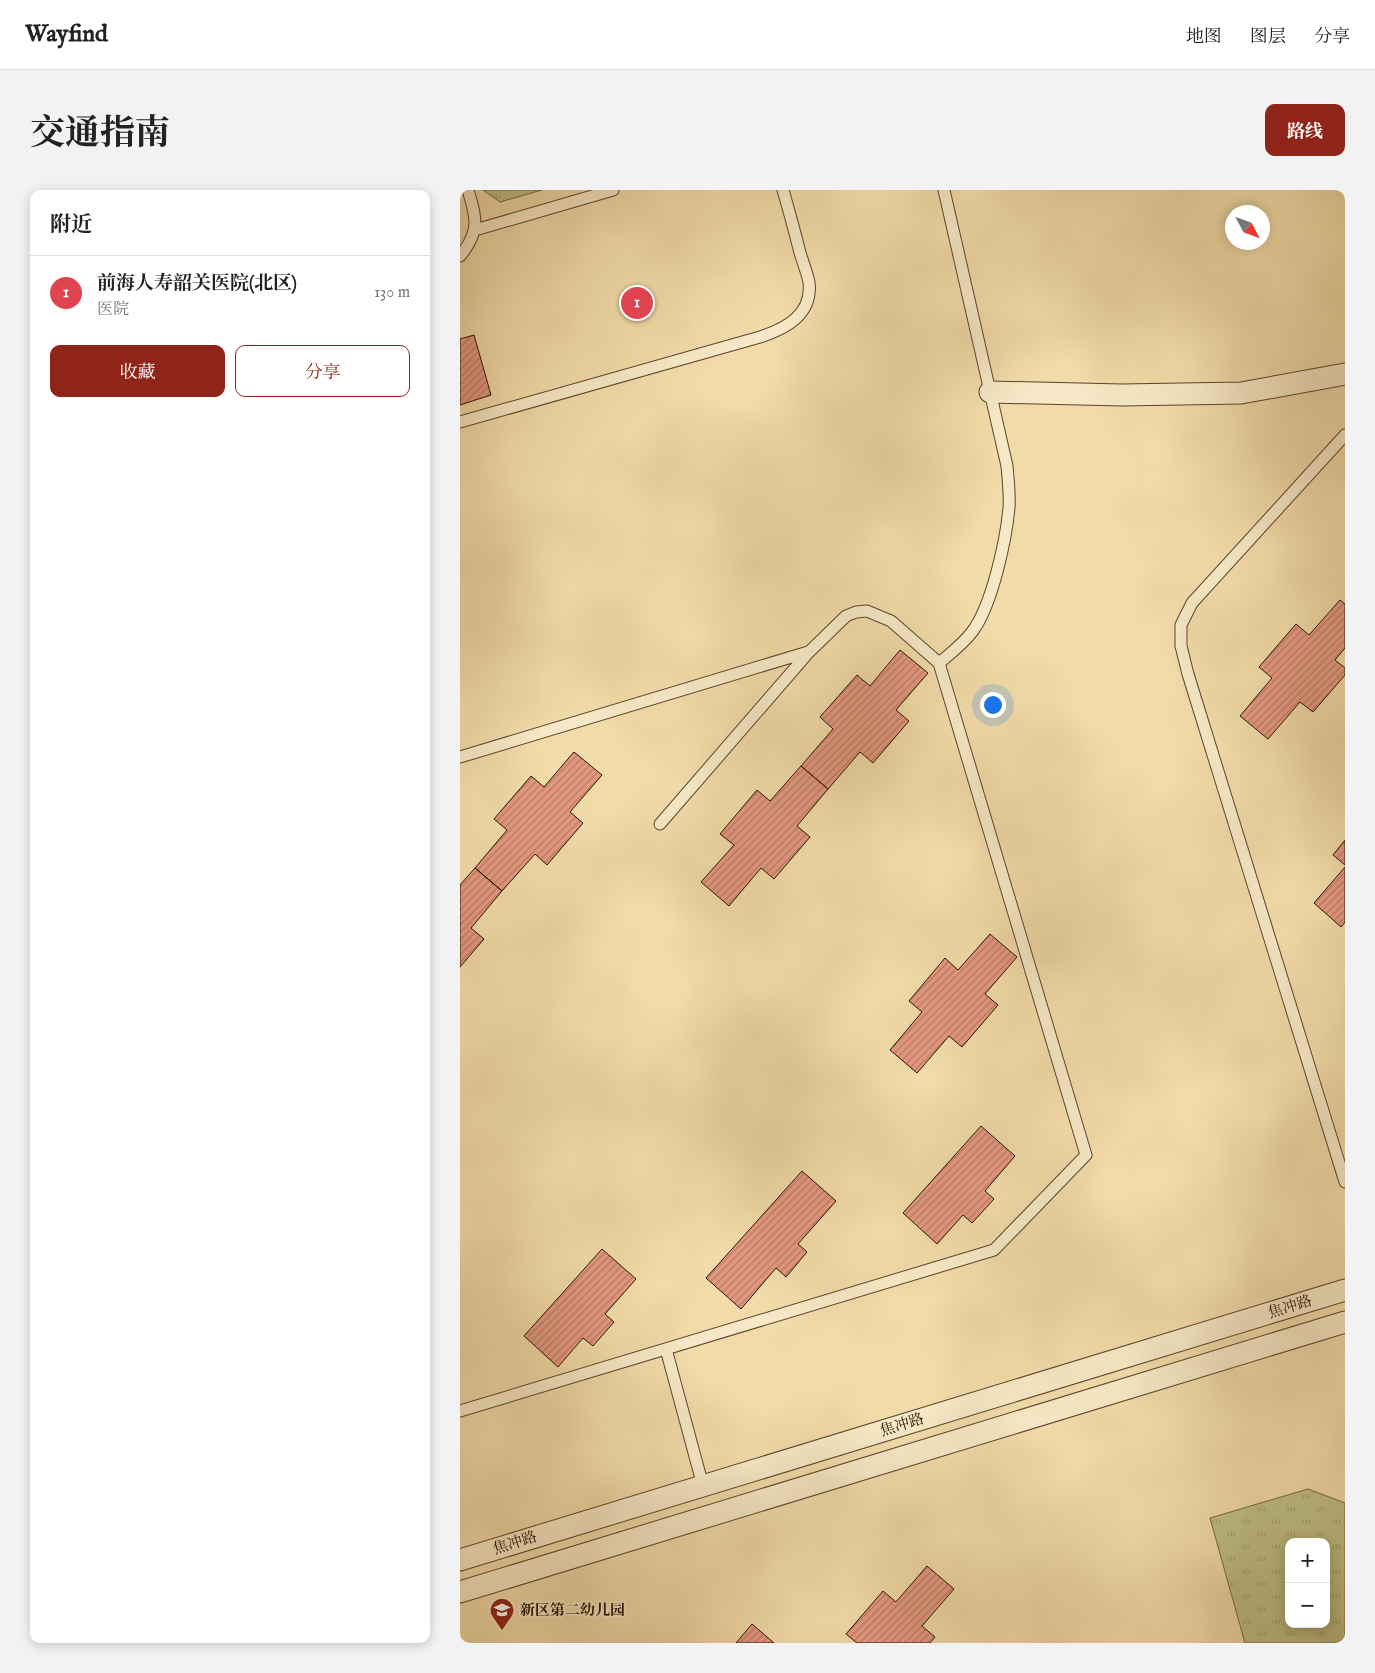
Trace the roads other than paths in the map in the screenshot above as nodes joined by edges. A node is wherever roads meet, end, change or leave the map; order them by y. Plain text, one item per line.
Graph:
1 (468, 190) edge
2 (614, 190) edge
3 (783, 190) edge
4 (944, 190) edge
5 (475, 230) junction
6 (460, 256) edge
7 (1345, 374) edge
8 (990, 392) junction
9 (460, 422) edge
10 (1345, 435) edge
11 (809, 652) junction
12 (939, 663) junction
13 (460, 757) edge
14 (660, 824) dead end
15 (1345, 1182) edge
16 (1345, 1290) edge
17 (1345, 1322) edge
18 (666, 1349) junction
19 (460, 1411) edge
20 (703, 1486) junction
21 (460, 1560) edge
22 (460, 1592) edge

1 - 5 lane
2 - 5 lane
3 - 9 lane
4 - 8 lane
5 - 6 lane
7 - 8 street
8 - 12 lane
10 - 15 lane
11 - 12 lane
11 - 13 lane
11 - 14 lane
12 - 18 lane
16 - 20 street, 焦冲路
17 - 22 street, 焦冲路
18 - 19 lane
18 - 20 lane
20 - 21 street, 焦冲路

